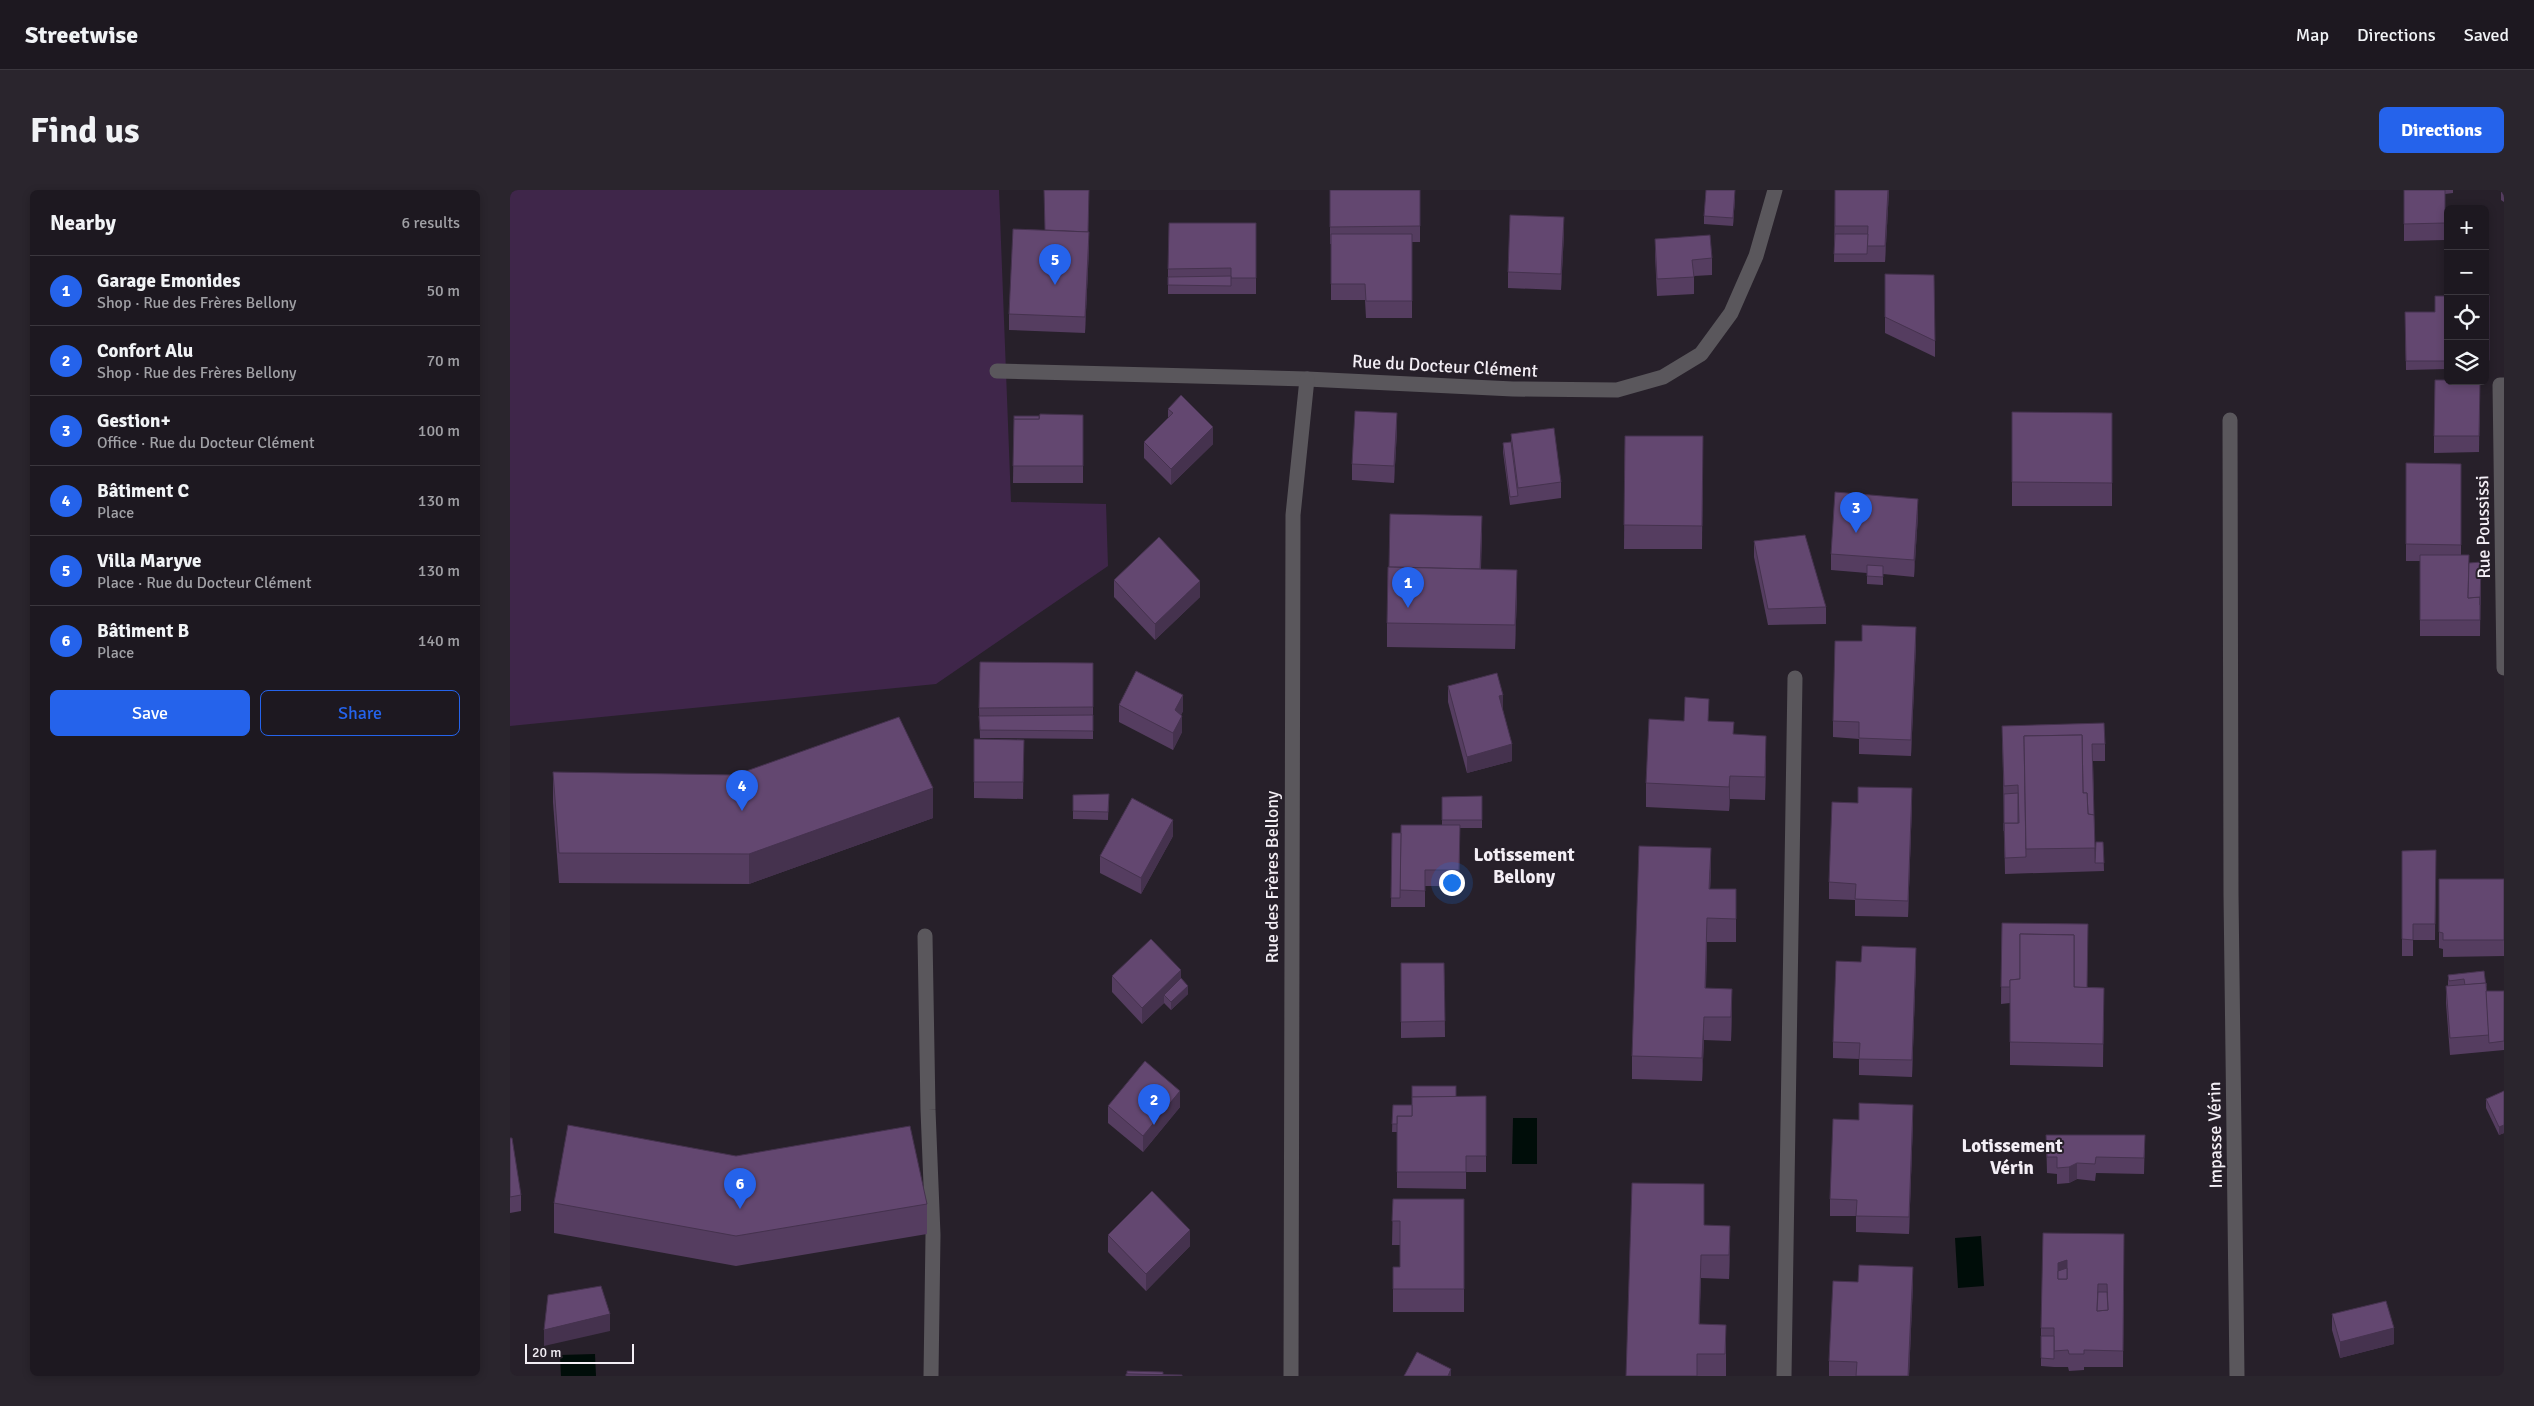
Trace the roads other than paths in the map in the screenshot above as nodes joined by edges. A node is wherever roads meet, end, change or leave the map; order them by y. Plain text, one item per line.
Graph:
1 (1775, 190) edge
2 (998, 371) dead end
3 (1307, 379) junction
4 (2502, 385) edge
5 (2230, 420) dead end
6 (2504, 668) edge
7 (1795, 678) dead end
8 (925, 936) dead end
9 (931, 1376) edge
10 (1291, 1376) edge
11 (1784, 1376) edge
12 (2237, 1376) edge

1 - 3 street, Rue du Docteur Clément
2 - 3 street, Rue du Docteur Clément
3 - 10 street, Rue des Frères Bellony
4 - 6 street, Rue Poussissi
5 - 12 street, Impasse Vérin
7 - 11 street
8 - 9 street

